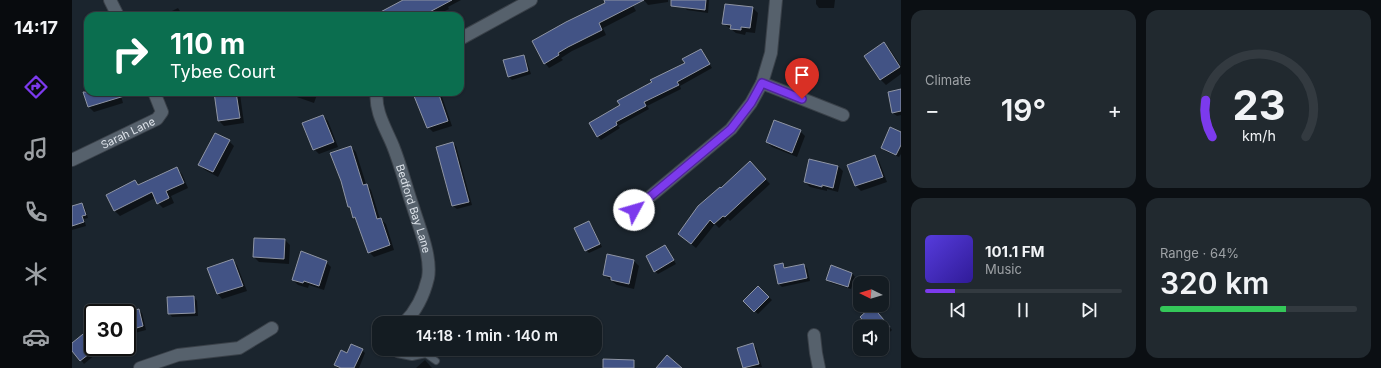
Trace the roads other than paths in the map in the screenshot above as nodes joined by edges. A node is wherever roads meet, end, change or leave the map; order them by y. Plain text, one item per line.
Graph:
1 (110, 0) edge
2 (531, 0) edge
3 (776, 0) edge
4 (116, 12) edge
5 (464, 37) edge
6 (762, 83) junction
7 (156, 96) edge
8 (376, 96) edge
9 (843, 115) dead end
10 (72, 160) edge
11 (634, 210) dead end
12 (411, 316) edge
13 (272, 328) dead end
14 (814, 335) dead end
15 (404, 356) edge
16 (419, 356) edge
17 (429, 356) edge
18 (436, 361) dead end
19 (140, 368) edge
20 (819, 368) edge

1 - 4 street
2 - 5 street
3 - 6 street
6 - 9 street
6 - 11 street
7 - 10 street, Sarah Lane
8 - 12 street, Bedford Bay Lane
13 - 19 street
14 - 20 street
15 - 16 lane
17 - 18 lane

